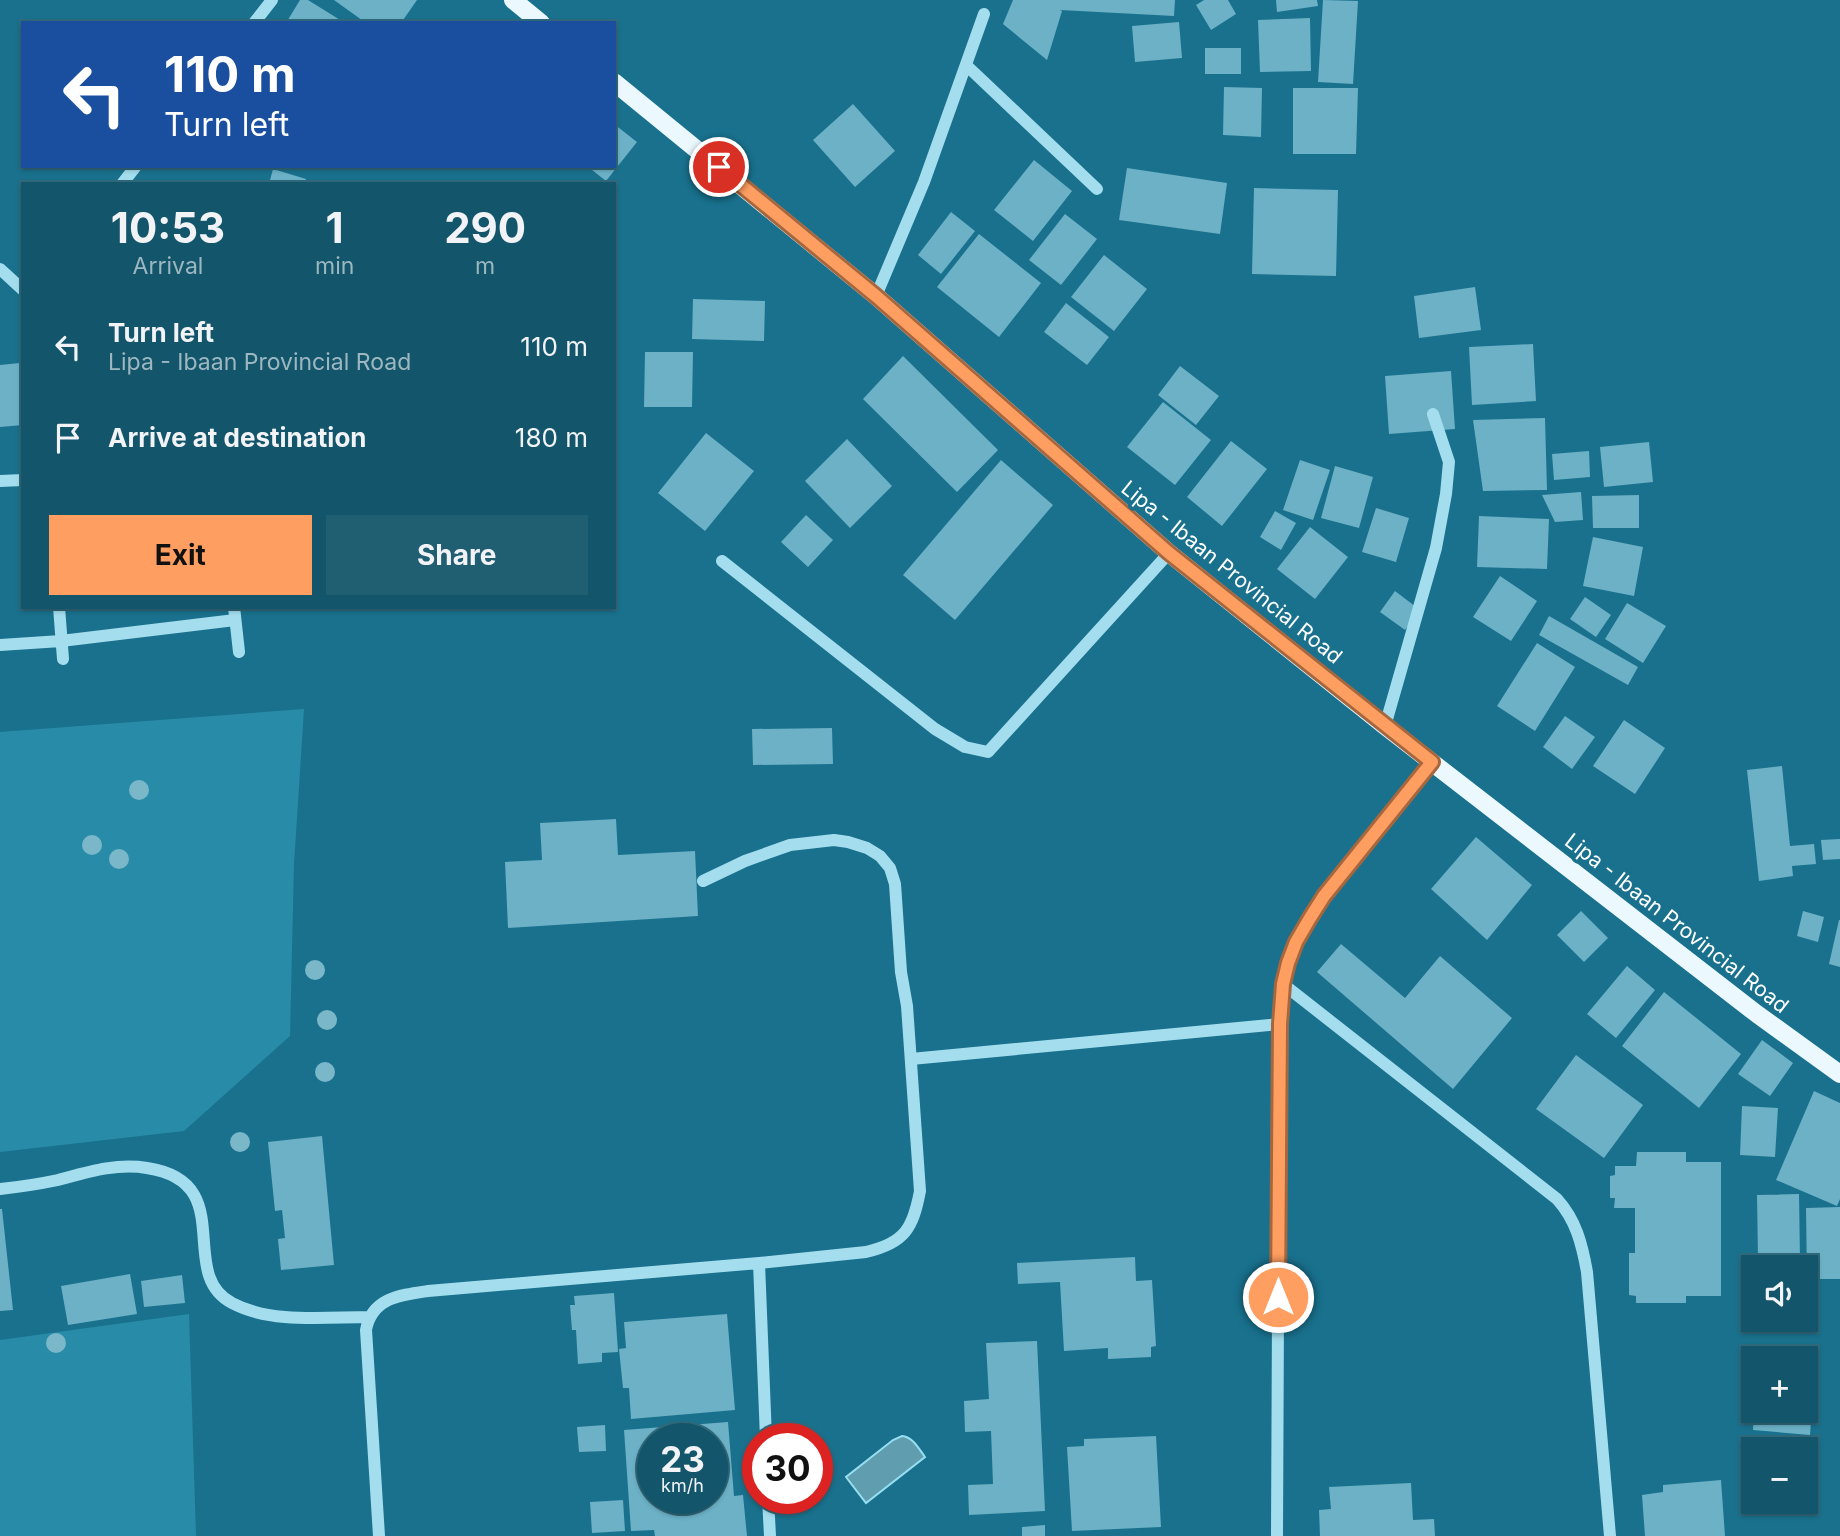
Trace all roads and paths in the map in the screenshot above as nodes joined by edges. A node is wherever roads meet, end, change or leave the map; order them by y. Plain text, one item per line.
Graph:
1 (272, 0) edge
2 (513, 0) edge
3 (984, 13) dead end
4 (256, 21) edge
5 (539, 21) edge
6 (966, 65) junction
7 (616, 84) edge
8 (134, 168) edge
9 (124, 182) edge
10 (1097, 189) dead end
11 (0, 269) edge
12 (21, 288) edge
13 (876, 296) junction
14 (1433, 414) dead end
15 (21, 480) edge
16 (0, 481) edge
17 (1169, 553) junction
18 (722, 561) dead end
19 (60, 609) edge
20 (235, 614) edge
21 (61, 641) junction
22 (0, 645) edge
23 (239, 652) dead end
24 (63, 659) dead end
25 (1385, 726) junction
26 (1432, 762) junction
27 (703, 881) dead end
28 (1283, 984) junction
29 (1280, 1024) junction
30 (911, 1059) junction
31 (1840, 1074) edge
32 (0, 1189) edge
33 (759, 1264) junction
34 (369, 1317) junction
35 (765, 1423) edge
36 (769, 1514) edge
37 (379, 1536) edge
38 (770, 1536) edge
39 (1277, 1536) edge
40 (1610, 1536) edge

1 - 4 street
2 - 5 main road
3 - 6 street
6 - 10 street
6 - 13 street
7 - 13 main road, Lipa - Ibaan Provincial Road
8 - 9 street
11 - 12 street
13 - 17 main road, Lipa - Ibaan Provincial Road
14 - 25 street
15 - 16 street
17 - 18 street
17 - 25 main road, Lipa - Ibaan Provincial Road
19 - 21 street
20 - 21 street
20 - 23 street
21 - 22 street
21 - 24 street
25 - 26 main road, Lipa - Ibaan Provincial Road
26 - 28 street
26 - 31 main road, Lipa - Ibaan Provincial Road
27 - 30 street
28 - 29 street
28 - 40 street
29 - 30 street
29 - 39 street
30 - 33 street
32 - 34 street
33 - 34 street
33 - 35 street
34 - 37 street
36 - 38 street

